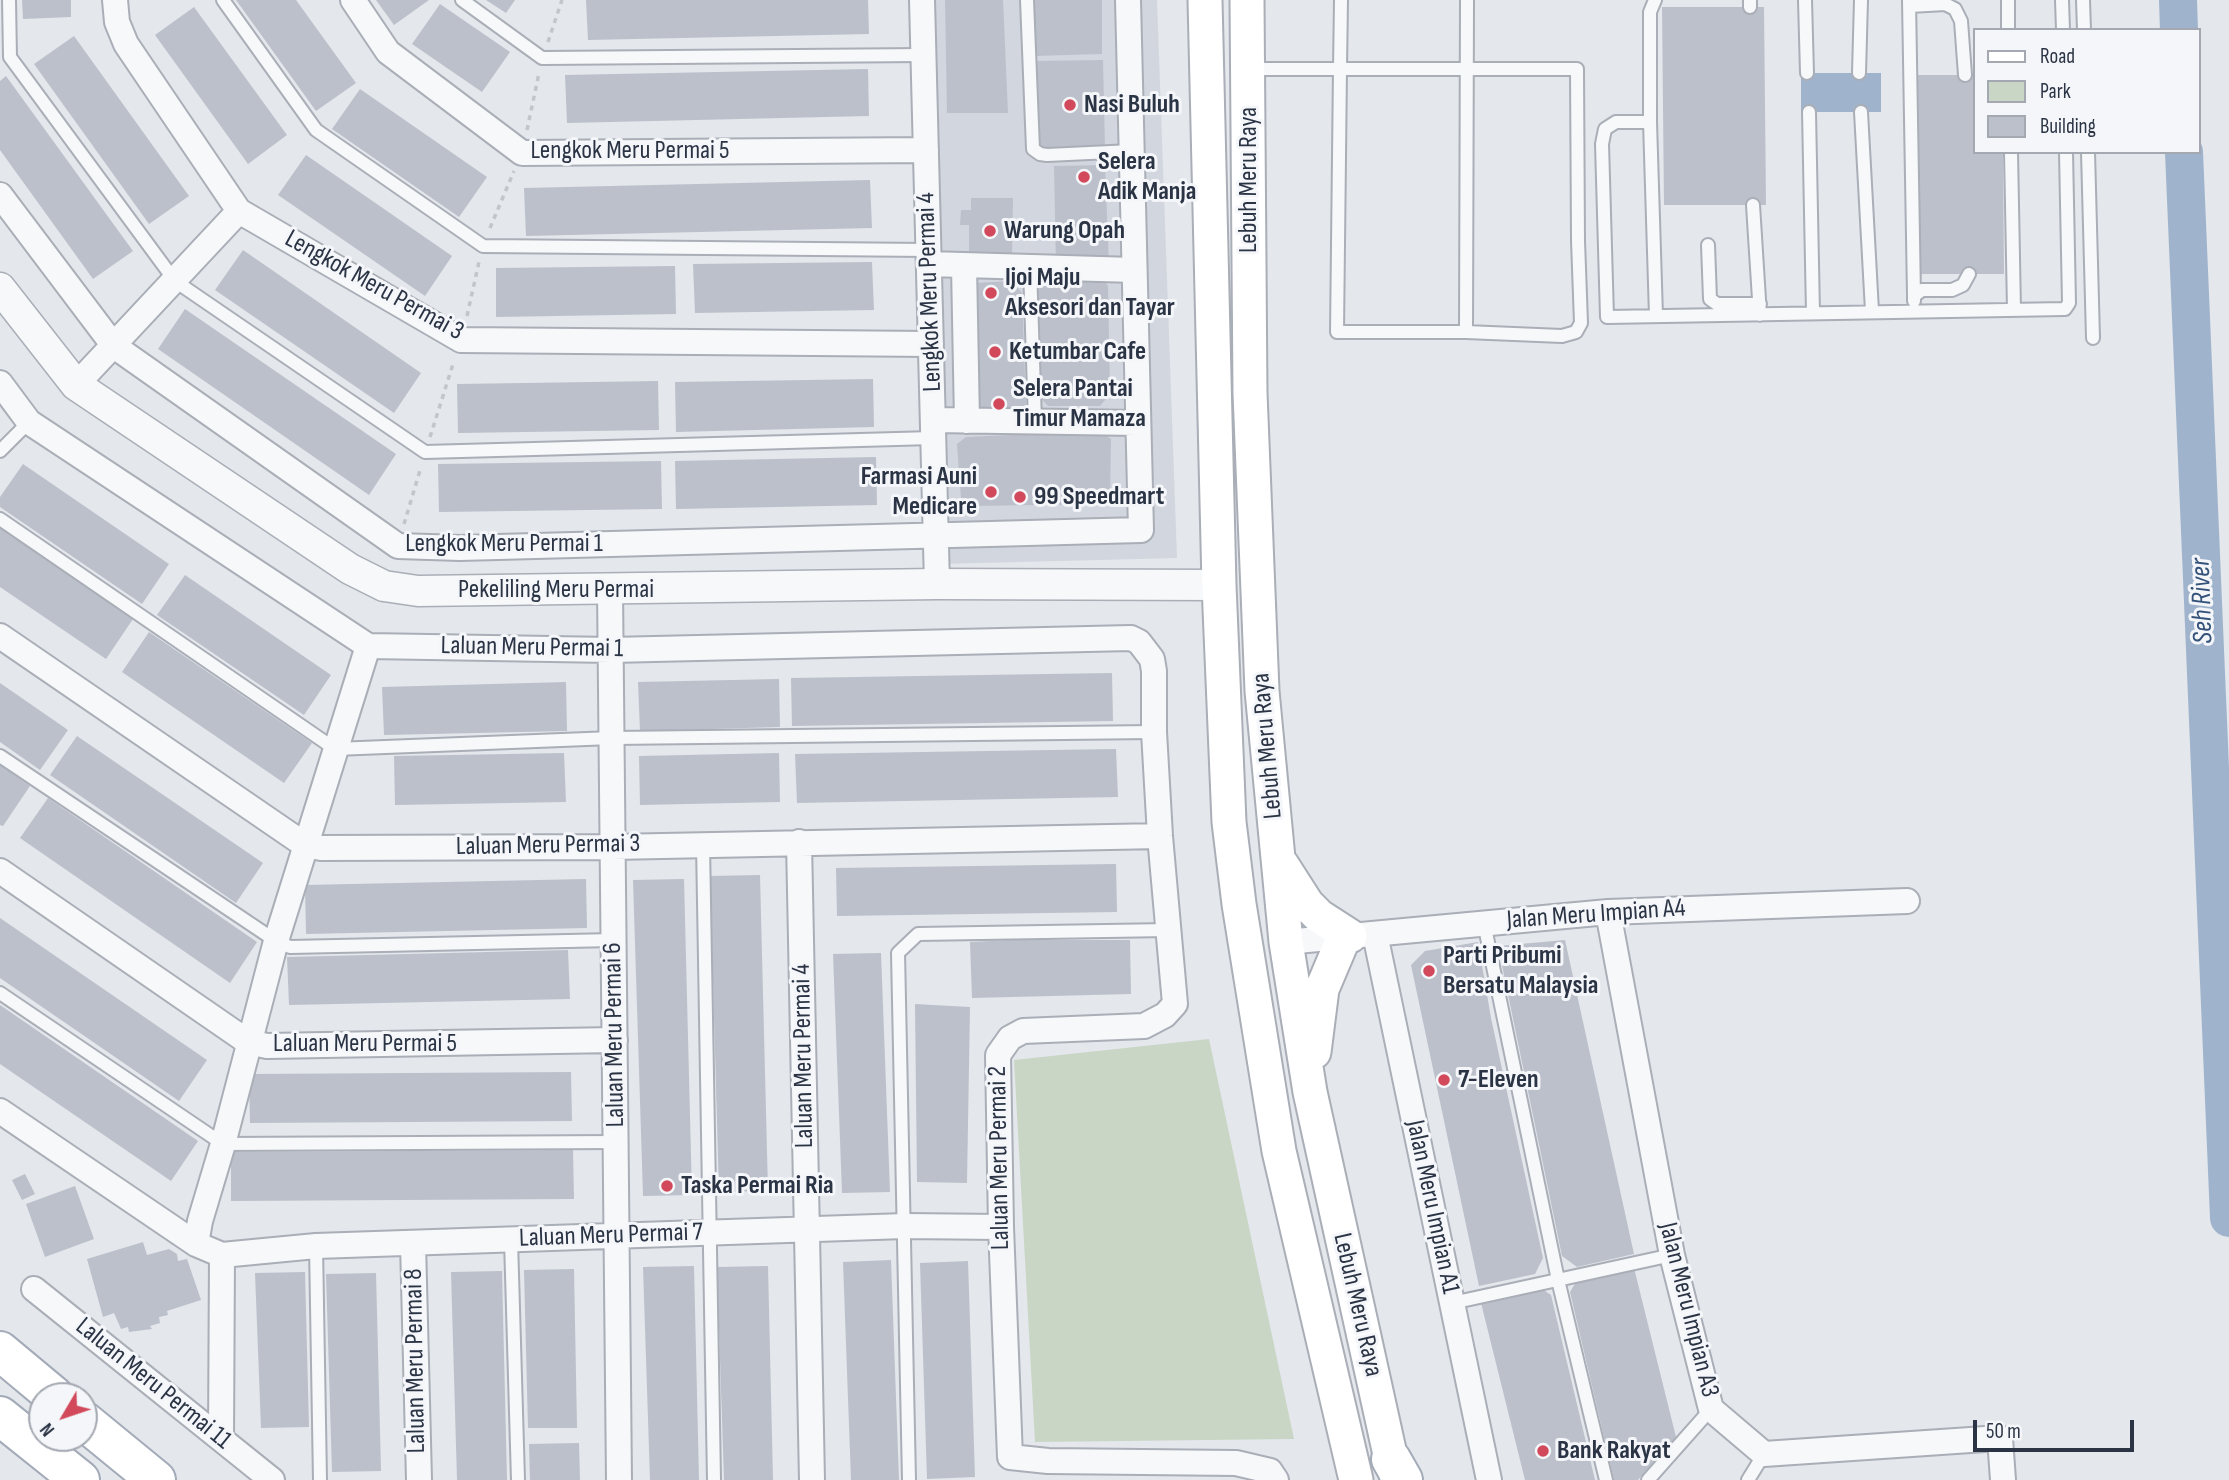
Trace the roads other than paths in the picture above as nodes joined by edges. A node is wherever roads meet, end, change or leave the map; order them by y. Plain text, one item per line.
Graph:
1 (9, 0) edge
2 (115, 0) edge
3 (223, 0) edge
4 (353, 0) edge
5 (463, 0) edge
6 (922, 0) edge
7 (1027, 0) edge
8 (1128, 0) edge
9 (1205, 0) edge
10 (1247, 0) edge
11 (1341, 0) edge
12 (1467, 0) edge
13 (1655, 0) edge
14 (1805, 0) edge
15 (1861, 0) edge
16 (2008, 0) edge
17 (2062, 0) edge
18 (2084, 0) edge
19 (1910, 3) edge
20 (2008, 28) edge
21 (2063, 28) edge
22 (2084, 28) edge
23 (924, 55) junction
24 (1248, 69) junction
25 (1340, 69) junction
26 (1466, 69) junction
27 (1807, 73) dead end
28 (1859, 73) dead end
29 (1965, 75) dead end
30 (1810, 112) dead end
31 (1861, 112) dead end
32 (1650, 121) junction
33 (926, 150) junction
34 (1132, 150) junction
35 (2011, 154) edge
36 (2066, 154) edge
37 (2088, 154) edge
38 (0, 195) edge
39 (1753, 205) dead end
40 (239, 211) junction
41 (1708, 245) dead end
42 (929, 257) junction
43 (964, 266) junction
44 (1030, 267) junction
45 (1135, 270) junction
46 (1969, 274) dead end
47 (175, 281) junction
48 (0, 288) edge
49 (1914, 296) junction
50 (1760, 309) junction
51 (2014, 310) junction
52 (1872, 311) junction
53 (1912, 312) junction
54 (1814, 313) junction
55 (1656, 316) junction
56 (1466, 332) junction
57 (2093, 338) dead end
58 (931, 344) junction
59 (114, 346) junction
60 (0, 383) edge
61 (76, 384) junction
62 (967, 421) junction
63 (29, 422) junction
64 (1035, 422) junction
65 (1138, 423) junction
66 (933, 429) junction
67 (0, 452) edge
68 (0, 519) edge
69 (936, 537) junction
70 (937, 584) junction
71 (1219, 585) junction
72 (610, 590) junction
73 (0, 636) edge
74 (368, 646) junction
75 (1145, 649) joint
76 (611, 650) junction
77 (1154, 732) junction
78 (612, 738) junction
79 (335, 749) junction
80 (0, 756) edge
81 (1160, 836) junction
82 (799, 842) junction
83 (703, 844) junction
84 (305, 845) junction
85 (613, 847) junction
86 (1277, 857) junction
87 (0, 872) edge
88 (1907, 901) dead end
89 (1608, 912) junction
90 (1484, 923) junction
91 (1169, 930) junction
92 (1356, 935) junction
93 (614, 940) junction
94 (276, 941) junction
95 (1286, 942) junction
96 (0, 993) edge
97 (615, 1040) junction
98 (248, 1042) junction
99 (1310, 1092) junction
100 (0, 1111) edge
101 (616, 1142) junction
102 (223, 1144) junction
103 (905, 1226) junction
104 (1001, 1227) junction
105 (807, 1230) junction
106 (710, 1233) junction
107 (617, 1236) junction
108 (511, 1240) junction
109 (413, 1243) junction
110 (196, 1244) junction
111 (316, 1246) junction
112 (222, 1255) junction
113 (1672, 1255) junction
114 (1558, 1280) junction
115 (34, 1289) dead end
116 (1452, 1303) junction
117 (0, 1351) edge
118 (37, 1382) edge
119 (1711, 1409) junction
120 (0, 1416) edge
121 (98, 1432) edge
122 (221, 1439) junction
123 (0, 1446) edge
124 (1764, 1454) junction
125 (1397, 1473) edge
126 (63, 1480) edge
127 (80, 1480) edge
128 (156, 1480) edge
129 (272, 1480) edge
130 (320, 1480) edge
131 (419, 1480) edge
132 (518, 1480) edge
133 (619, 1480) edge
134 (714, 1480) edge
135 (812, 1480) edge
136 (909, 1480) edge
137 (1276, 1480) edge
138 (1356, 1480) edge
139 (1489, 1480) edge
140 (1606, 1480) edge
141 (1648, 1480) edge
142 (1748, 1480) edge
143 (2003, 1480) edge

1 - 47 lane
2 - 40 street, Lengkok Meru Permai 3
3 - 42 lane
4 - 33 street, Lengkok Meru Permai 5
5 - 23 lane
6 - 23 street, Lengkok Meru Permai 4
7 - 34 lane
8 - 34 street
9 - 71 main road, Lebuh Meru Raya
10 - 24 main road, Lebuh Meru Raya
11 - 25 lane
12 - 26 lane
13 - 32 lane
14 - 27 lane
15 - 28 lane
16 - 20 lane
17 - 21 lane
18 - 22 lane
19 - 29 lane
19 - 49 lane
23 - 33 street, Lengkok Meru Permai 4
24 - 25 lane
24 - 86 main road, Lebuh Meru Raya
25 - 26 lane
25 - 56 lane
26 - 56 lane
26 - 56 lane
30 - 54 lane
31 - 52 lane
32 - 55 lane
32 - 55 lane
33 - 42 street, Lengkok Meru Permai 4
34 - 45 street
35 - 51 lane
36 - 51 lane
37 - 57 lane
38 - 59 street, Lengkok Meru Permai 1
39 - 50 lane
40 - 47 street
40 - 58 street, Lengkok Meru Permai 3
41 - 50 lane
42 - 43 street
42 - 58 street, Lengkok Meru Permai 4
43 - 44 street
43 - 62 street
44 - 45 street
44 - 64 lane
45 - 65 street
46 - 49 lane
47 - 59 street
47 - 66 lane
48 - 61 street, Pekeliling Meru Permai
49 - 53 lane
50 - 54 lane
50 - 55 lane
51 - 53 lane
52 - 53 lane
52 - 54 lane
58 - 66 street, Lengkok Meru Permai 4
59 - 61 street
59 - 69 street, Lengkok Meru Permai 1
60 - 63 street
61 - 72 street, Pekeliling Meru Permai
62 - 64 street
62 - 66 street
63 - 67 lane
63 - 74 street
64 - 65 street
65 - 69 street
66 - 69 street, Lengkok Meru Permai 4
68 - 79 lane
69 - 70 street, Lengkok Meru Permai 4
70 - 71 street, Pekeliling Meru Permai
70 - 72 street, Pekeliling Meru Permai
71 - 138 main road, Lebuh Meru Raya
72 - 76 street, Laluan Meru Permai 6
73 - 84 street, Laluan Meru Permai 3
74 - 76 street, Laluan Meru Permai 1
74 - 79 street
75 - 76 street, Laluan Meru Permai 1
75 - 77 street, Laluan Meru Permai 2
76 - 78 street, Laluan Meru Permai 6
77 - 78 lane
77 - 81 street, Laluan Meru Permai 2
78 - 79 lane
78 - 85 street, Laluan Meru Permai 6
79 - 84 street
80 - 94 lane
81 - 82 street, Laluan Meru Permai 3
81 - 91 street, Laluan Meru Permai 2
82 - 83 street, Laluan Meru Permai 3
82 - 105 street, Laluan Meru Permai 4
83 - 85 street, Laluan Meru Permai 3
83 - 106 lane
84 - 85 street, Laluan Meru Permai 3
84 - 94 street
85 - 93 street, Laluan Meru Permai 6
86 - 92 main road
86 - 95 main road, Lebuh Meru Raya
87 - 98 street, Laluan Meru Permai 5
88 - 89 street, Jalan Meru Impian A4
89 - 90 street, Jalan Meru Impian A4
89 - 113 street, Jalan Meru Impian A3
90 - 92 street, Jalan Meru Impian A4
90 - 114 lane
91 - 103 lane
91 - 104 street, Laluan Meru Permai 2
92 - 95 street, Jalan Meru Impian A4
92 - 99 main road
92 - 116 street, Jalan Meru Impian A1
93 - 94 lane
93 - 97 street, Laluan Meru Permai 6
94 - 98 street
95 - 99 main road, Lebuh Meru Raya
96 - 102 lane
97 - 98 street, Laluan Meru Permai 5
97 - 101 street, Laluan Meru Permai 6
98 - 102 street
99 - 125 main road, Lebuh Meru Raya
100 - 110 street
101 - 102 lane
101 - 107 street, Laluan Meru Permai 6
102 - 110 street
103 - 104 street, Laluan Meru Permai 7
103 - 105 street, Laluan Meru Permai 7
103 - 136 lane
104 - 137 street, Laluan Meru Permai 2
105 - 106 street, Laluan Meru Permai 7
105 - 135 street, Laluan Meru Permai 4
106 - 107 street, Laluan Meru Permai 7
106 - 134 lane
107 - 108 street, Laluan Meru Permai 7
107 - 133 street, Laluan Meru Permai 6
108 - 109 street, Laluan Meru Permai 7
108 - 132 lane
109 - 111 street, Laluan Meru Permai 7
109 - 131 street, Laluan Meru Permai 8
110 - 112 street
111 - 112 street, Laluan Meru Permai 7
111 - 130 lane
112 - 122 street
113 - 114 lane
113 - 119 street, Jalan Meru Impian A3
114 - 116 lane
114 - 140 lane
115 - 122 street, Laluan Meru Permai 11
116 - 139 street, Jalan Meru Impian A1
117 - 118 main road
119 - 124 street, Jalan Meru Impian A3
119 - 141 lane
120 - 127 main road
121 - 128 main road
122 - 129 street, Laluan Meru Permai 11
123 - 126 main road
124 - 142 lane
124 - 143 street

